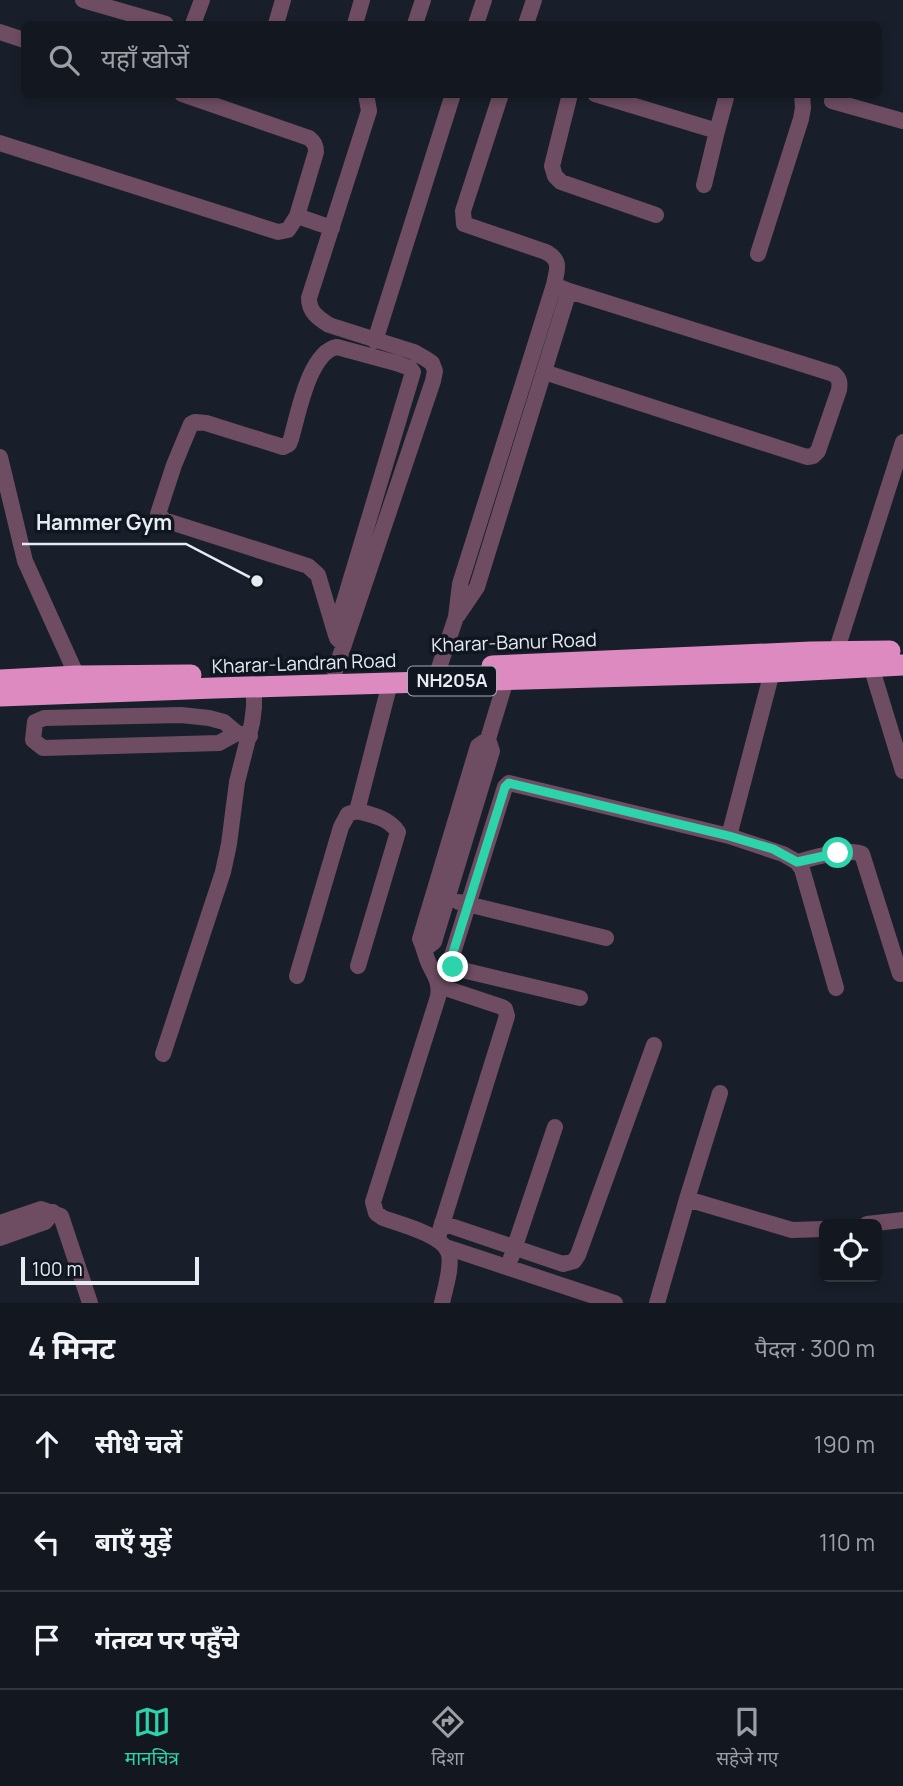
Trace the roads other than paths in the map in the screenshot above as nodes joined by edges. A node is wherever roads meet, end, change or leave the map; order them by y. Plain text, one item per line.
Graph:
1 (83, 0) edge
2 (202, 0) edge
3 (283, 0) edge
4 (362, 0) edge
5 (423, 0) edge
6 (484, 0) edge
7 (534, 0) edge
8 (156, 21) edge
9 (194, 21) edge
10 (277, 21) edge
11 (356, 21) edge
12 (416, 21) edge
13 (477, 21) edge
14 (527, 21) edge
15 (0, 32) edge
16 (21, 39) edge
17 (194, 98) edge
18 (367, 98) edge
19 (452, 98) edge
20 (500, 98) edge
21 (569, 98) edge
22 (608, 98) edge
23 (726, 98) edge
24 (802, 98) edge
25 (832, 100) dead end
26 (903, 121) edge
27 (717, 131) junction
28 (0, 143) edge
29 (704, 185) dead end
30 (656, 215) dead end
31 (297, 216) junction
32 (332, 228) junction
33 (758, 254) dead end
34 (562, 288) junction
35 (375, 341) junction
36 (544, 372) junction
37 (903, 442) edge
38 (0, 457) edge
39 (456, 617) junction
40 (340, 638) junction
41 (903, 651) edge
42 (871, 659) junction
43 (835, 660) junction
44 (903, 665) edge
45 (439, 668) junction
46 (335, 671) junction
47 (772, 673) junction
48 (415, 676) junction
49 (0, 680) edge
50 (506, 680) junction
51 (390, 683) junction
52 (78, 685) junction
53 (254, 687) junction
54 (0, 696) edge
55 (244, 735) junction
56 (903, 771) edge
57 (477, 774) junction
58 (509, 783) junction
59 (357, 811) junction
60 (729, 836) junction
61 (797, 862) junction
62 (447, 899) junction
63 (468, 904) junction
64 (606, 938) dead end
65 (425, 949) junction
66 (358, 966) dead end
67 (900, 974) dead end
68 (297, 976) dead end
69 (439, 986) junction
70 (836, 988) dead end
71 (580, 998) dead end
72 (654, 1045) dead end
73 (163, 1054) dead end
74 (720, 1093) dead end
75 (555, 1127) dead end
76 (687, 1199) junction
77 (53, 1212) junction
78 (903, 1220) edge
79 (882, 1222) edge
80 (0, 1223) edge
81 (819, 1229) edge
82 (442, 1236) junction
83 (0, 1238) edge
84 (514, 1247) junction
85 (508, 1266) junction
86 (90, 1303) edge
87 (442, 1303) edge
88 (615, 1303) edge
89 (657, 1303) edge

1 - 8 street
2 - 9 street
3 - 10 street
4 - 11 street
5 - 12 street
6 - 13 street
7 - 14 street
15 - 16 street
17 - 31 street
18 - 32 street
19 - 35 street
20 - 34 street
21 - 30 street
22 - 27 street
23 - 27 street
24 - 33 street
25 - 26 street
27 - 29 street
28 - 31 street
31 - 32 street
32 - 35 street
34 - 36 street
34 - 36 street
34 - 39 street
35 - 40 street
36 - 39 street
37 - 43 street
38 - 52 street
39 - 45 street
40 - 40 street
40 - 46 street
41 - 42 highway, NH205A
42 - 43 highway, Kharar-Landran Road / NH205A
42 - 44 highway, Kharar-Landran Road / NH205A
42 - 56 street
43 - 45 highway, Kharar-Banur Road / NH205A
43 - 47 highway, Kharar-Landran Road / NH205A
45 - 48 highway, Kharar-Banur Road / NH205A
46 - 48 highway, Kharar-Banur Road / NH205A
46 - 52 highway, Kharar-Banur Road / NH205A
47 - 50 highway, Kharar-Landran Road / NH205A
47 - 60 street
48 - 50 highway, Kharar-Landran Road / NH205A
48 - 51 highway, Kharar-Landran Road / NH205A
49 - 52 highway, Kharar-Banur Road / NH205A
50 - 57 street
51 - 53 highway, Kharar-Landran Road / NH205A
51 - 59 street
52 - 53 highway, Kharar-Landran Road / NH205A
52 - 54 highway, Kharar-Landran Road / NH205A
53 - 55 street
55 - 55 street
55 - 73 street
57 - 58 street
57 - 62 street
57 - 65 street
58 - 60 street
58 - 63 street
59 - 66 street
59 - 68 street
60 - 61 street
61 - 67 street
61 - 70 street
62 - 63 street
62 - 65 street
63 - 64 street
63 - 71 street
65 - 69 street
69 - 82 street
69 - 82 street
72 - 84 street
74 - 76 street
75 - 84 street
76 - 81 street
76 - 89 street
77 - 80 street
77 - 83 street
77 - 86 street
78 - 79 street
82 - 84 street
82 - 85 street
82 - 87 street
84 - 85 street
85 - 88 street

